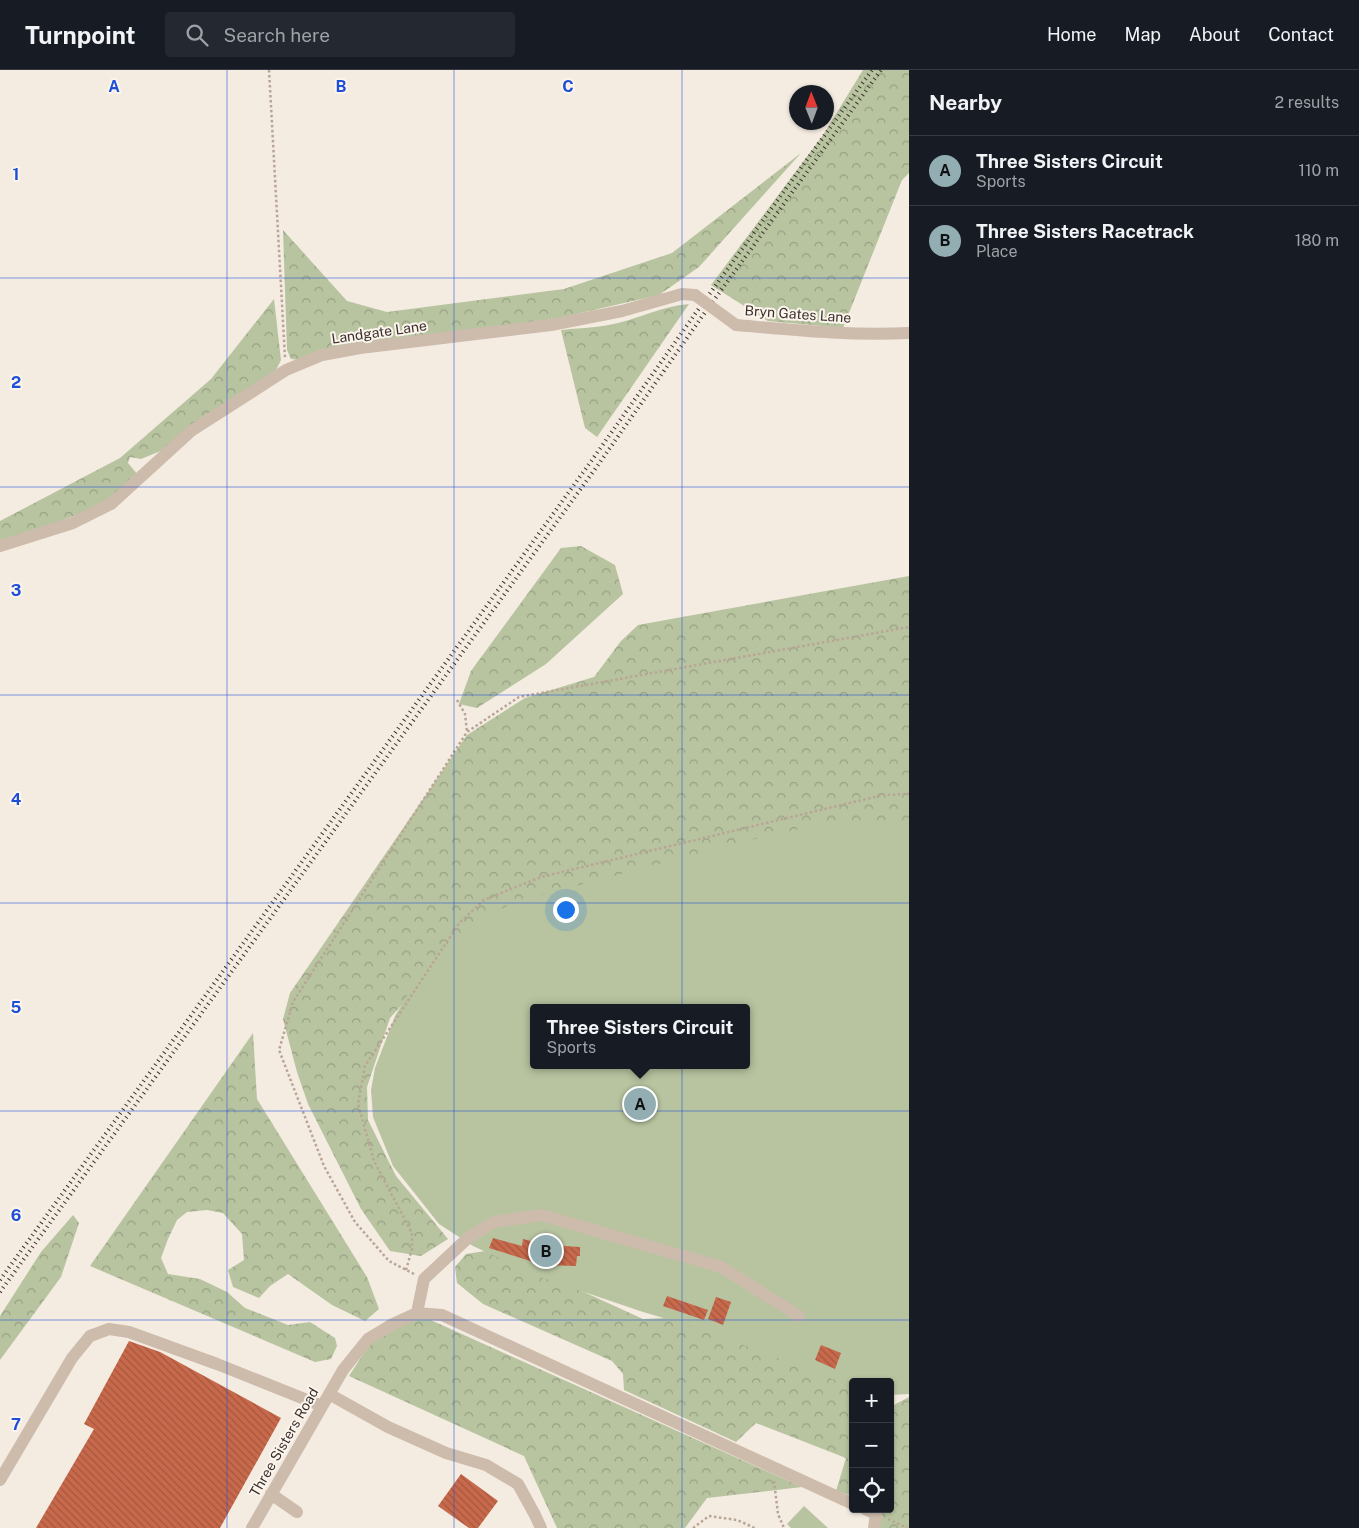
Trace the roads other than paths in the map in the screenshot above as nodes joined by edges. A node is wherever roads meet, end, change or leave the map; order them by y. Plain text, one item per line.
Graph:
1 (695, 295) joint
2 (909, 333) edge
3 (0, 546) edge
4 (417, 1313) junction
5 (799, 1316) dead end
6 (329, 1394) junction
7 (322, 1406) junction
8 (0, 1480) edge
9 (271, 1494) junction
10 (849, 1502) edge
11 (297, 1512) dead end
12 (871, 1513) edge
13 (252, 1528) edge
14 (541, 1528) edge
15 (874, 1528) edge

1 - 2 street, Bryn Gates Lane, bridge
1 - 3 street, Landgate Lane
4 - 5 street
4 - 6 street, Three Sisters Road
4 - 10 street
6 - 7 street, Three Sisters Road
6 - 14 street
7 - 8 street
7 - 9 street, Three Sisters Road
9 - 11 street
9 - 13 street, Three Sisters Road
12 - 15 street

